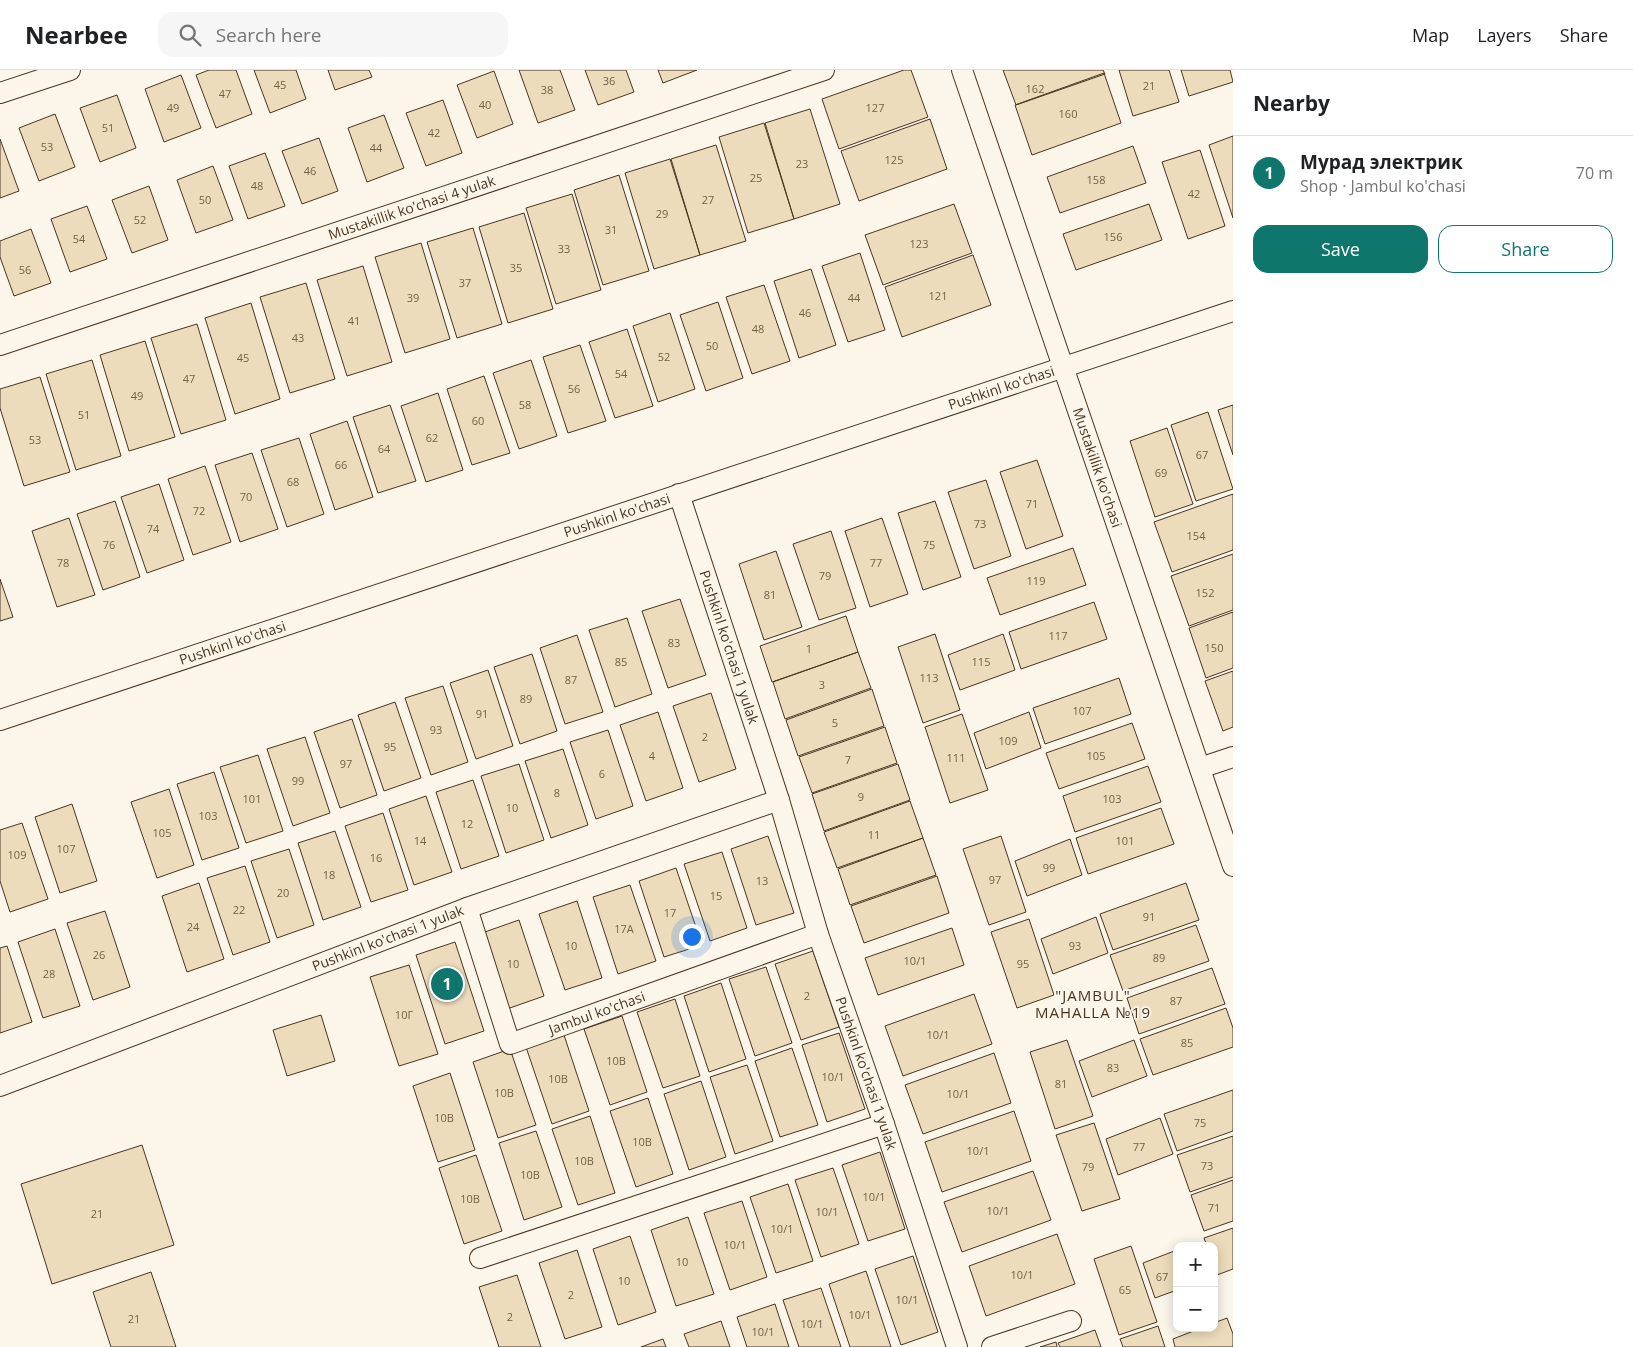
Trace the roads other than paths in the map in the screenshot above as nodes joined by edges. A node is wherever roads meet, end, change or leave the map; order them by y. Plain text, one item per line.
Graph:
1 (70, 70) edge
2 (824, 70) edge
3 (962, 70) edge
4 (0, 93) edge
5 (1233, 311) edge
6 (0, 345) edge
7 (1064, 367) junction
8 (679, 494) junction
9 (0, 720) edge
10 (1233, 758) edge
11 (1200, 768) junction
12 (778, 800) junction
13 (1233, 866) edge
14 (467, 908) junction
15 (818, 934) junction
16 (0, 1086) edge
17 (884, 1124) junction
18 (480, 1258) dead end
19 (1071, 1321) dead end
20 (957, 1347) edge
21 (992, 1347) edge

1 - 4 street
2 - 6 street, Mustakillik ko'chasi 4 yulak
3 - 7 street, Mustakillik ko'chasi
5 - 7 street, Pushkinl ko'chasi
7 - 8 street, Pushkinl ko'chasi
7 - 11 street, Mustakillik ko'chasi
8 - 9 street, Pushkinl ko'chasi
8 - 12 street, Pushkinl ko'chasi 1 yulak
10 - 11 street
11 - 13 street, Mustakillik ko'chasi
12 - 14 street, Pushkinl ko'chasi 1 yulak
12 - 15 street, Pushkinl ko'chasi 1 yulak
14 - 15 street, Jambul ko'chasi
14 - 16 street, Pushkinl ko'chasi 1 yulak
15 - 17 street, Pushkinl ko'chasi 1 yulak
17 - 18 street
17 - 20 street, Pushkinl ko'chasi 1 yulak
19 - 21 street

